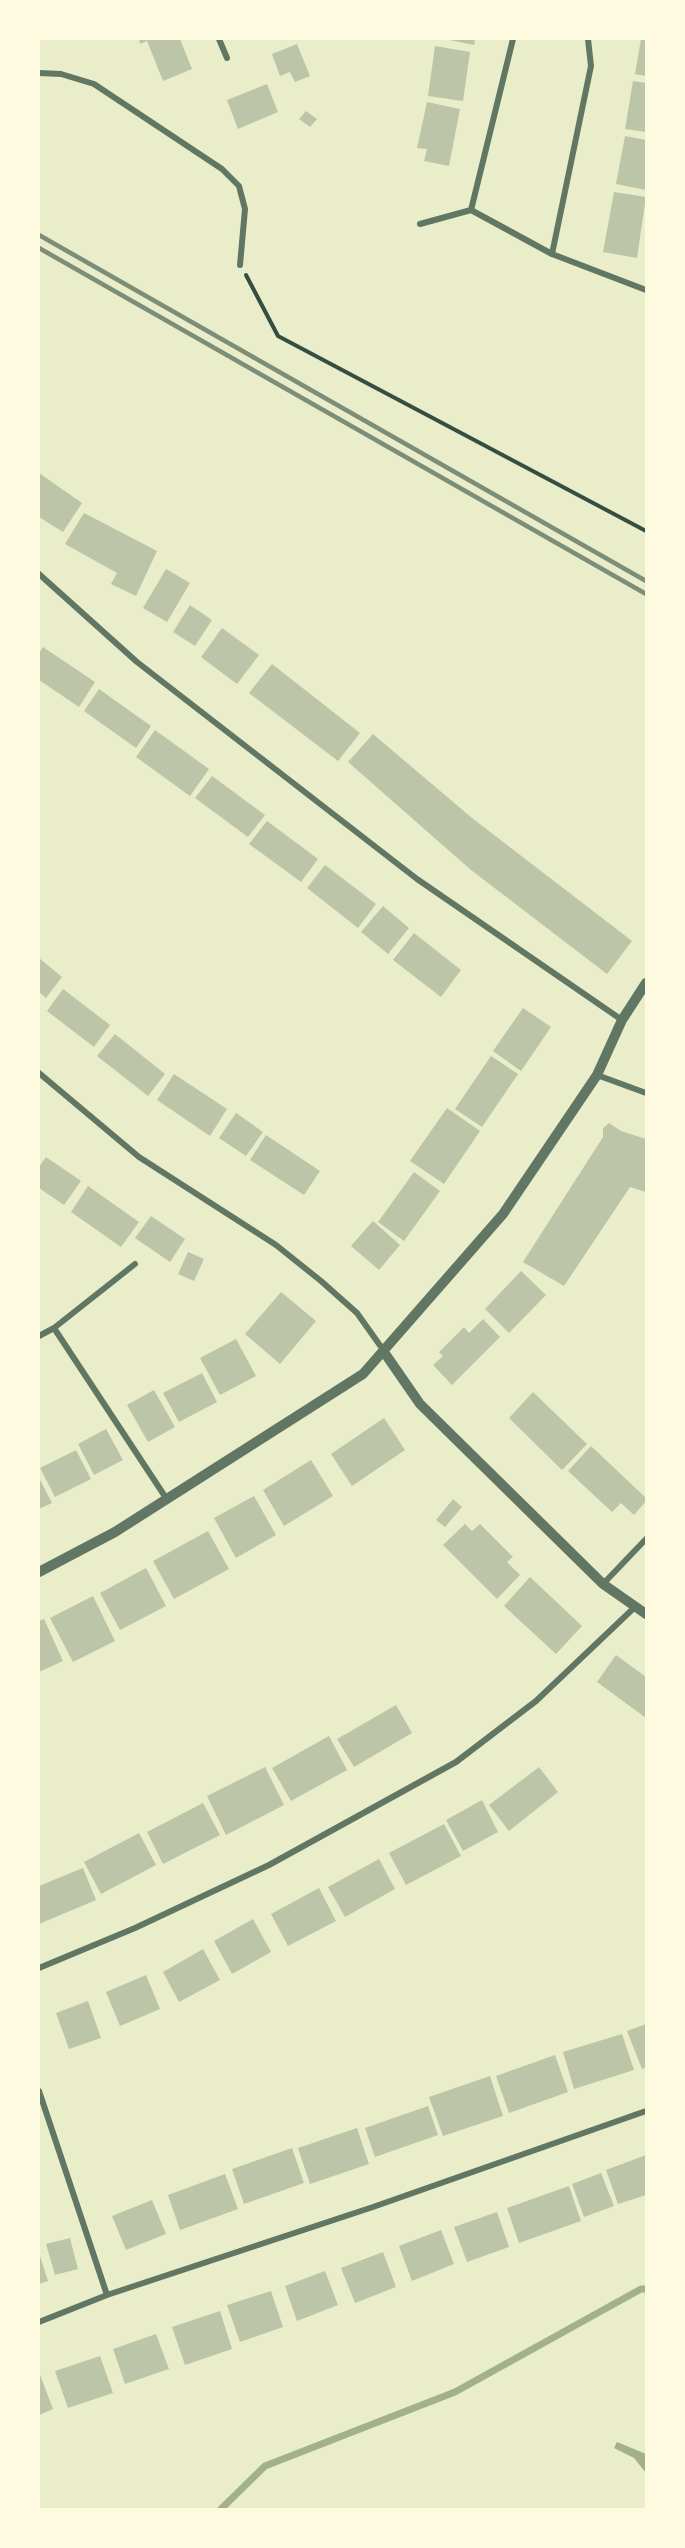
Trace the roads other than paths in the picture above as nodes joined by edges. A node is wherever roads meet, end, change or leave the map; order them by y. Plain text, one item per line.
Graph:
1 (219, 39) edge
2 (513, 39) edge
3 (588, 39) edge
4 (227, 58) dead end
5 (39, 74) edge
6 (471, 210) junction
7 (420, 224) dead end
8 (552, 254) junction
9 (240, 265) road end
10 (646, 290) edge
11 (39, 574) edge
12 (646, 983) edge
13 (622, 1020) junction
14 (39, 1072) edge
15 (597, 1075) junction
16 (646, 1093) edge
17 (135, 1264) dead end
18 (54, 1328) junction
19 (39, 1336) edge
20 (384, 1352) junction
21 (166, 1498) junction
22 (646, 1539) edge
23 (39, 1572) edge
24 (603, 1584) junction
25 (636, 1606) junction
26 (646, 1614) edge
27 (39, 1968) edge
28 (39, 2091) edge
29 (646, 2111) edge
30 (107, 2295) junction
31 (39, 2322) edge

1 - 4 street
2 - 6 street
3 - 8 street
5 - 9 street
6 - 7 street
6 - 8 street
8 - 10 street
11 - 13 street
12 - 13 street
13 - 15 street
14 - 20 street
15 - 16 street
15 - 20 street
17 - 18 street
18 - 19 street
18 - 21 street
20 - 21 street
20 - 24 street
21 - 23 street
22 - 24 street
24 - 25 street
25 - 26 street
25 - 27 street
28 - 30 street
29 - 30 street
30 - 31 street

